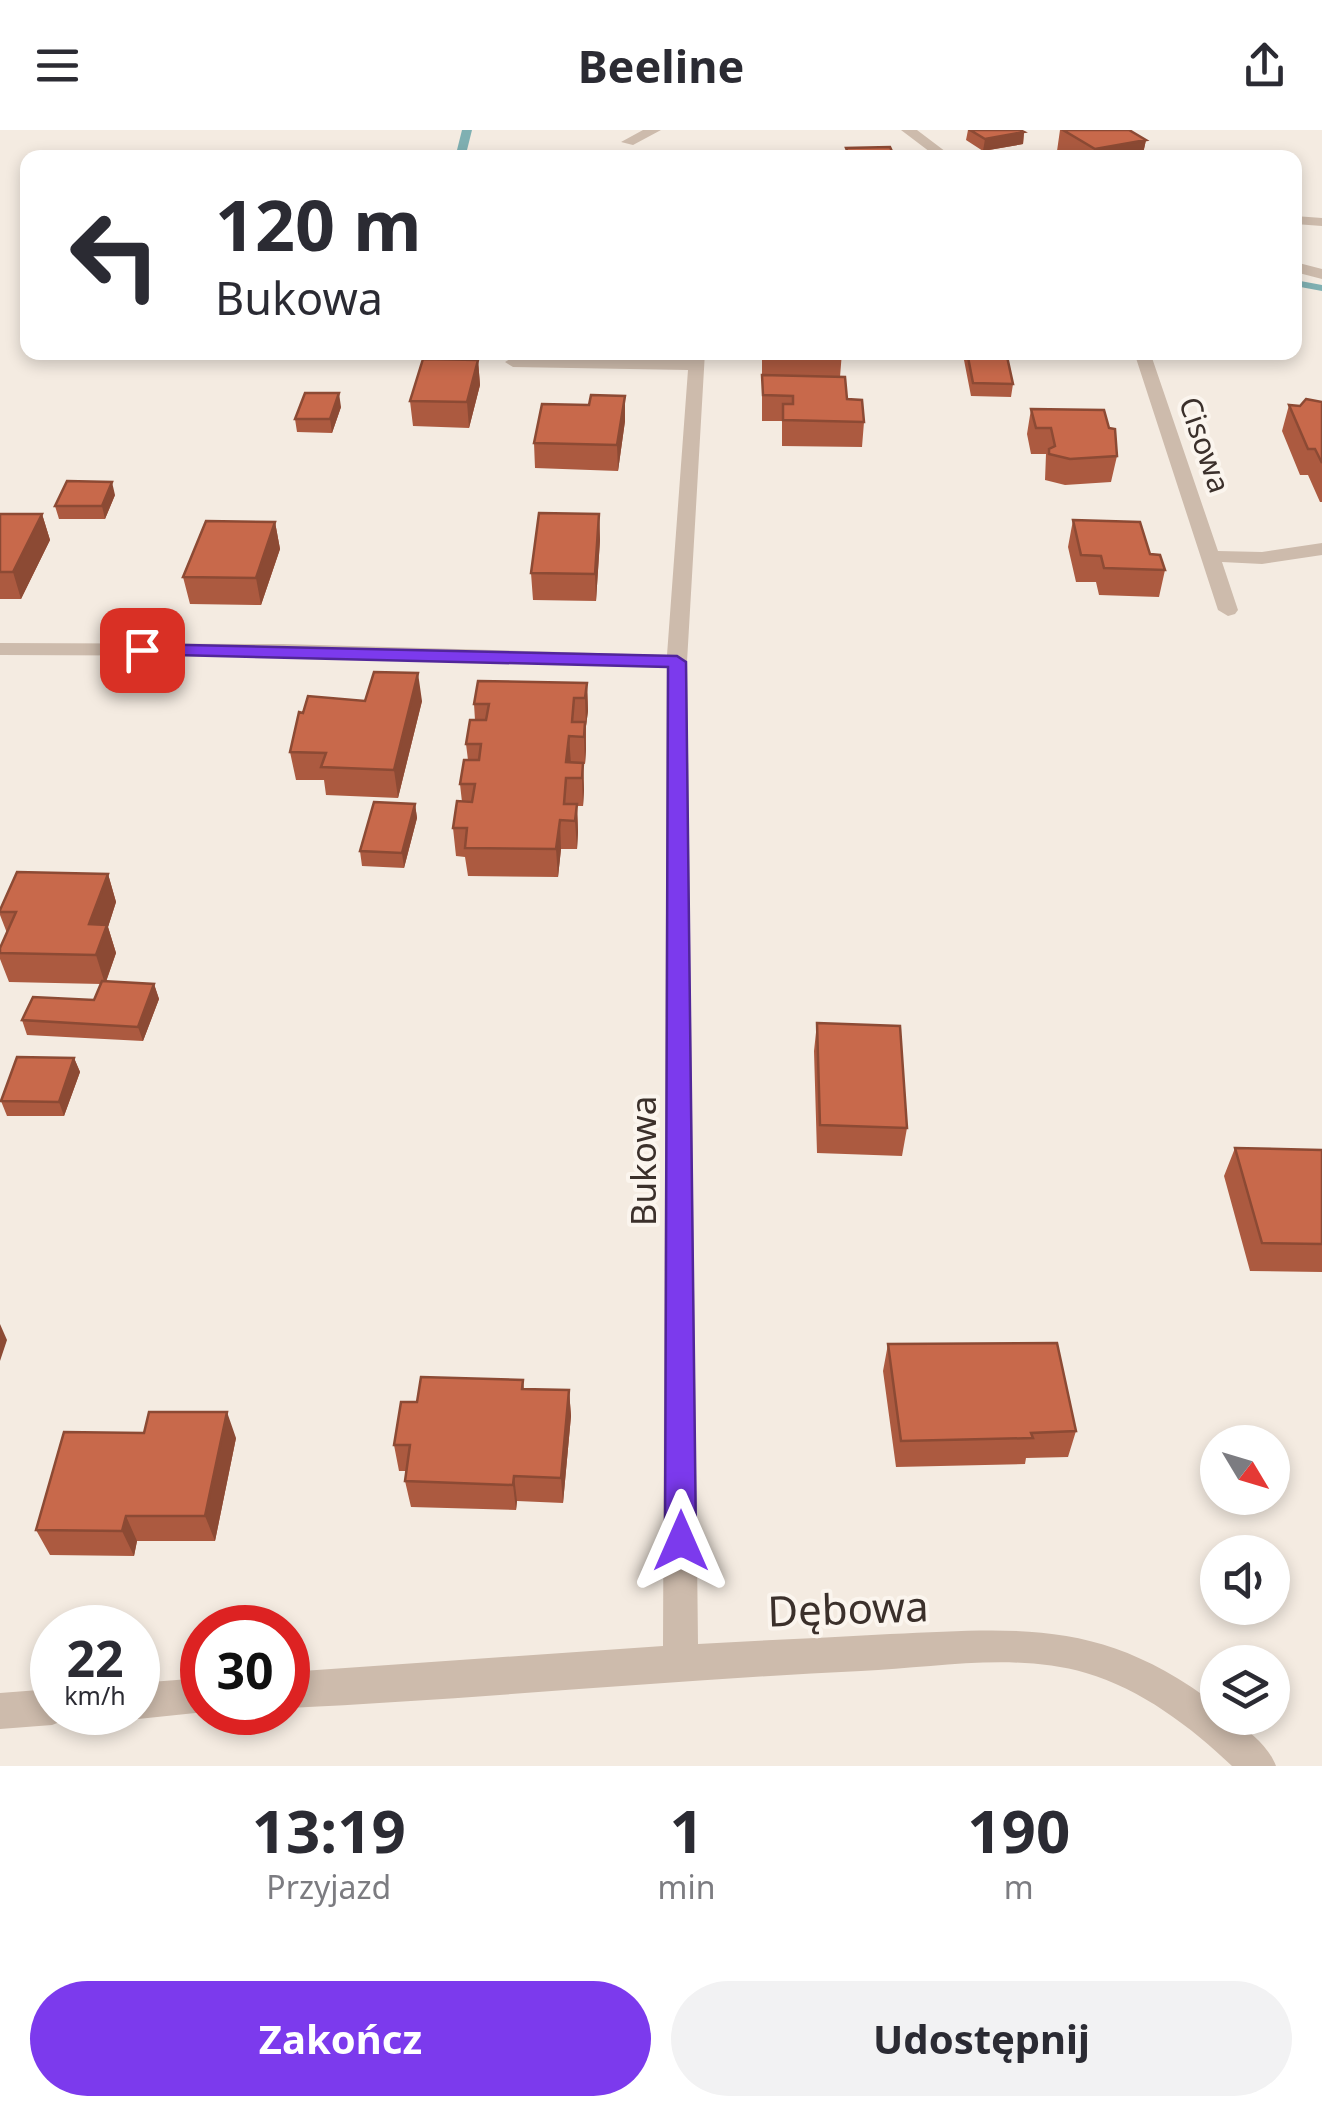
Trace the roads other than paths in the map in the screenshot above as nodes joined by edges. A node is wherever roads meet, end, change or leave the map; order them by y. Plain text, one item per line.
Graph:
1 (654, 130) edge
2 (908, 130) edge
3 (628, 142) dead end
4 (937, 150) edge
5 (636, 360) edge
6 (697, 360) edge
7 (1145, 360) edge
8 (513, 362) dead end
9 (1322, 549) edge
10 (1210, 556) junction
11 (1228, 610) dead end
12 (0, 650) edge
13 (677, 662) junction
14 (681, 1661) junction
15 (310, 1688) edge
16 (30, 1709) edge
17 (0, 1711) edge
18 (1258, 1766) edge

1 - 3 street
2 - 4 street
5 - 8 street
6 - 13 street, Bukowa
7 - 10 street, Cisowa
9 - 10 street
10 - 11 street, Cisowa
12 - 13 street
13 - 14 street, Bukowa
14 - 15 street, Dębowa
14 - 18 street, Dębowa
16 - 17 street

